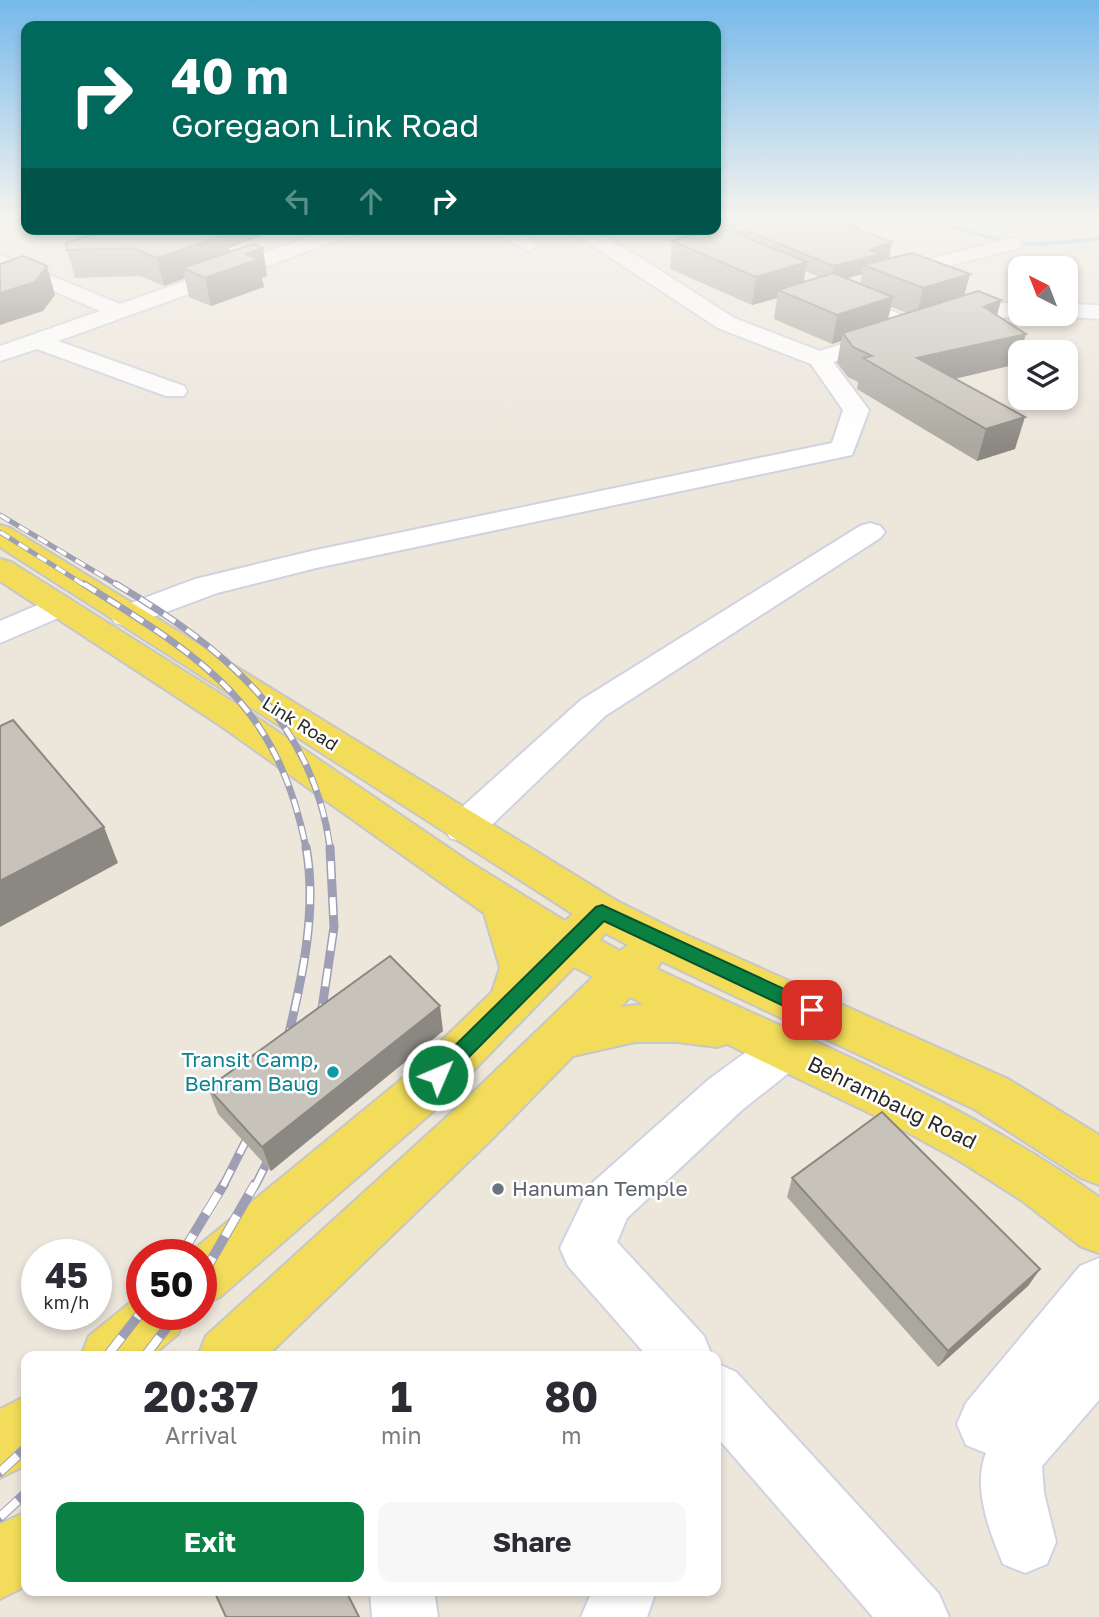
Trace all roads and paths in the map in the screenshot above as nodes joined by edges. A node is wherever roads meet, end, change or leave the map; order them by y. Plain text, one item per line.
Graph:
1 (84, 295) edge
2 (147, 295) edge
3 (152, 295) edge
4 (684, 295) edge
5 (831, 295) edge
6 (114, 308) junction
7 (1008, 310) edge
8 (1078, 311) edge
9 (766, 312) edge
10 (1099, 312) edge
11 (726, 323) junction
12 (915, 328) junction
13 (37, 341) junction
14 (0, 342) edge
15 (0, 354) edge
16 (819, 359) junction
17 (175, 391) dead end
18 (870, 532) dead end
19 (0, 534) edge
20 (0, 568) edge
21 (59, 606) junction
22 (126, 616) junction
23 (0, 633) edge
24 (464, 828) junction
25 (513, 909) junction
26 (585, 928) junction
27 (658, 941) junction
28 (625, 974) junction
29 (510, 1002) junction
30 (561, 1039) junction
31 (765, 1041) junction
32 (1099, 1162) edge
33 (1099, 1228) edge
34 (217, 1264) edge
35 (1099, 1285) edge
36 (139, 1330) edge
37 (115, 1351) edge
38 (231, 1351) edge
39 (680, 1351) edge
40 (1099, 1359) edge
41 (721, 1398) edge
42 (987, 1424) dead end
43 (21, 1430) edge
44 (0, 1448) edge
45 (1025, 1542) dead end
46 (21, 1548) edge
47 (0, 1567) edge
48 (403, 1596) edge
49 (622, 1596) edge
50 (405, 1617) edge
51 (614, 1617) edge
52 (916, 1617) edge

1 - 6 street
2 - 6 street
3 - 6 street
4 - 11 street
5 - 12 street
6 - 13 street
6 - 14 street
7 - 12 street
8 - 10 street
9 - 11 street
11 - 16 street
12 - 16 street
13 - 15 street
13 - 17 street
16 - 22 street
18 - 24 street
19 - 22 main road, Link Road
20 - 21 main road, Link Road
21 - 23 street
21 - 25 main road, Link Road
22 - 24 main road, Link Road
24 - 26 main road, Link Road
25 - 26 main road, Behrambaug Road
25 - 29 main road
26 - 27 main road
26 - 28 main road, Behrambaug Road
26 - 29 main road
27 - 28 main road
27 - 32 main road
28 - 30 main road
28 - 31 main road, Behrambaug Road
29 - 34 main road
30 - 31 main road
30 - 38 main road
31 - 33 main road, Behrambaug Road
31 - 39 street
35 - 42 street
36 - 37 main road
40 - 45 street
41 - 52 street
43 - 44 main road
46 - 47 main road
48 - 50 street
49 - 51 street

